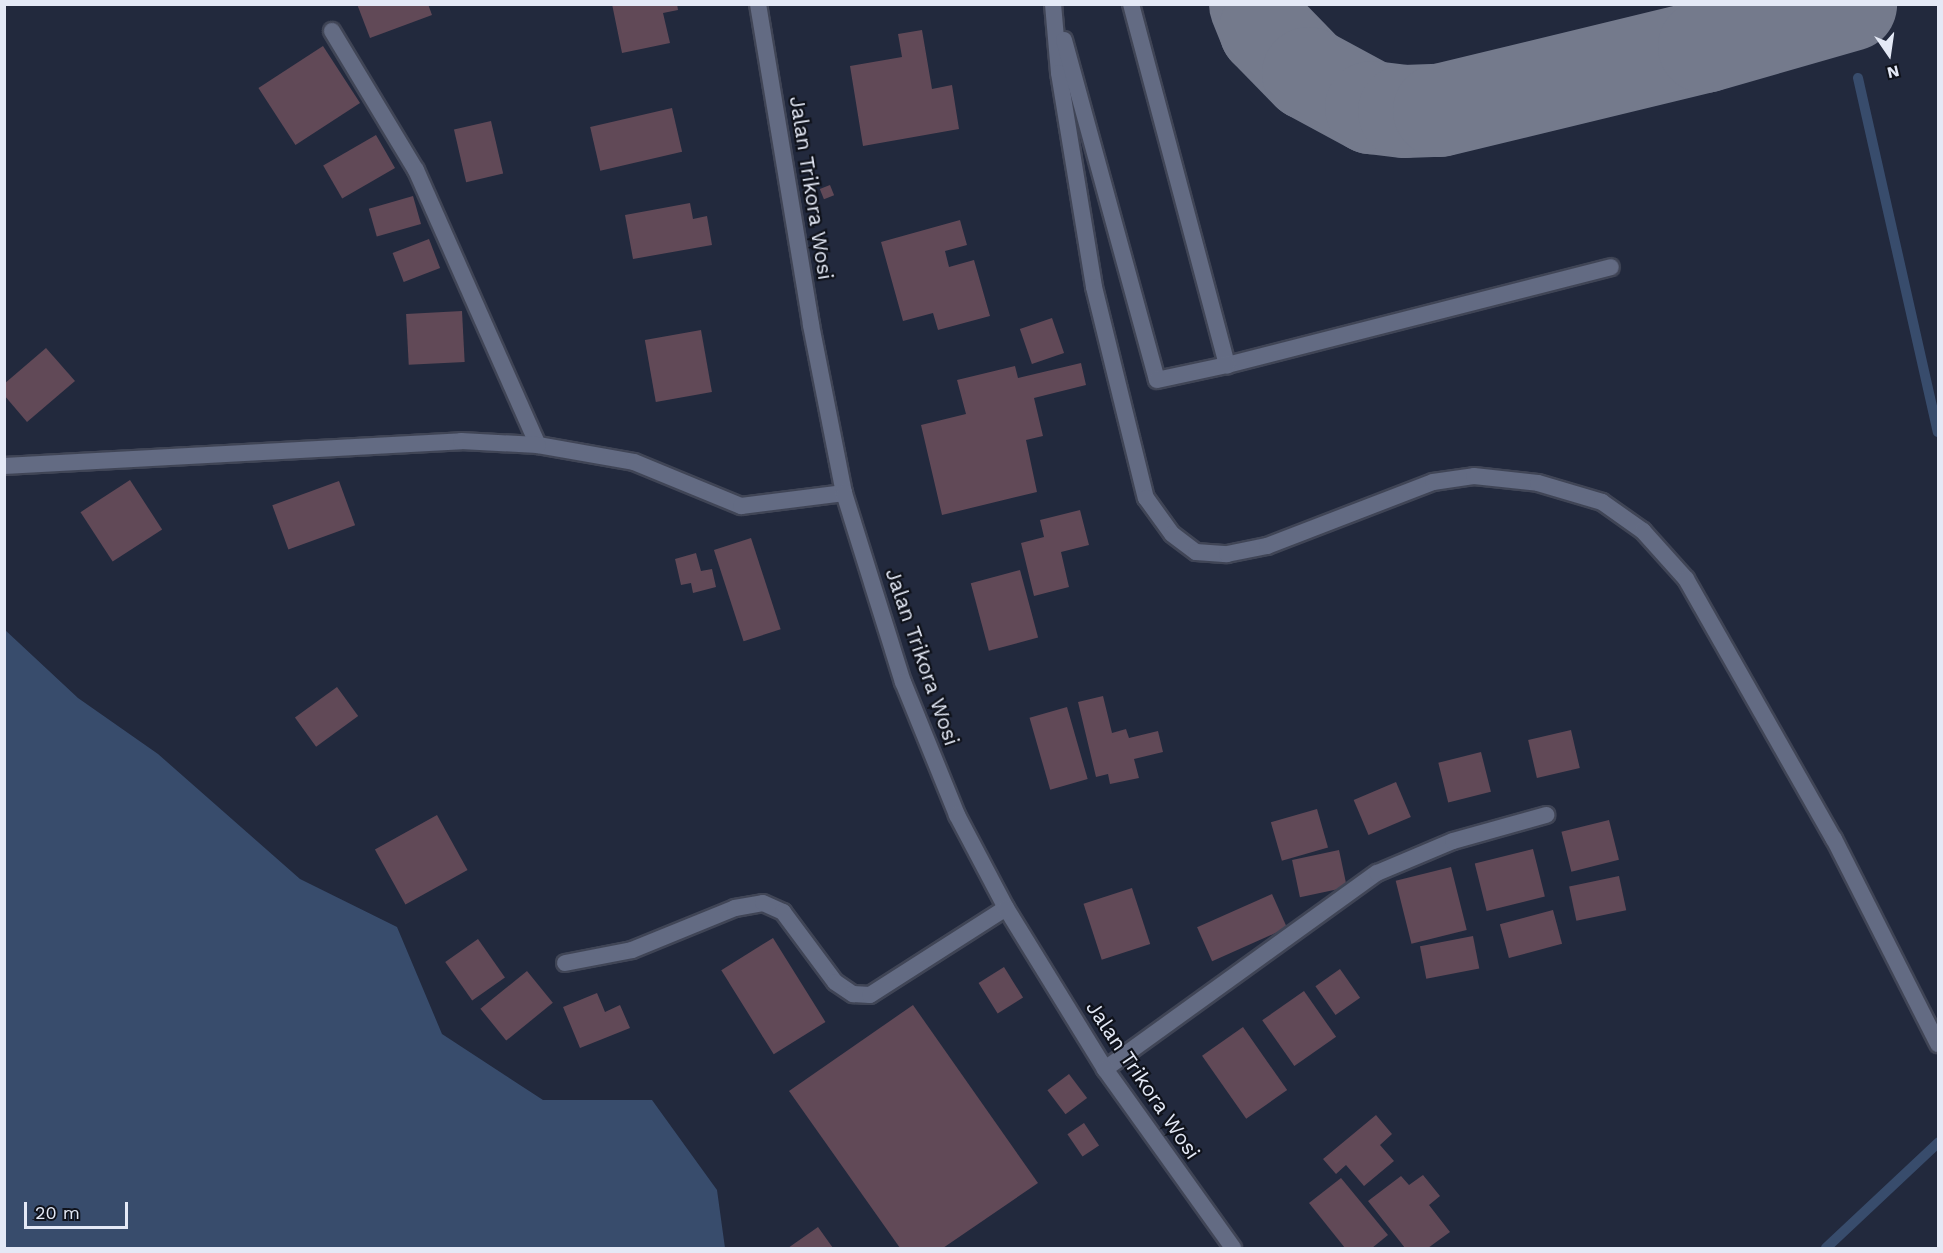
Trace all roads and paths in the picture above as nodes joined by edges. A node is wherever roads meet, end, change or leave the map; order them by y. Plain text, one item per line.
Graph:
1 (758, 4) edge
2 (1054, 4) edge
3 (1131, 4) edge
4 (332, 31) dead end
5 (1611, 267) dead end
6 (1227, 365) junction
7 (538, 446) junction
8 (4, 466) edge
9 (844, 493) junction
10 (1546, 815) dead end
11 (1006, 908) junction
12 (565, 963) dead end
13 (1938, 1044) edge
14 (1105, 1069) junction
15 (1233, 1248) edge

1 - 9 street, Jalan Trikora Wosi
2 - 6 street
2 - 13 street
3 - 6 street
4 - 7 street
5 - 6 street
7 - 8 street
7 - 9 street
9 - 11 street, Jalan Trikora Wosi
10 - 14 street
11 - 12 street
11 - 14 street, Jalan Trikora Wosi
14 - 15 street, Jalan Trikora Wosi

